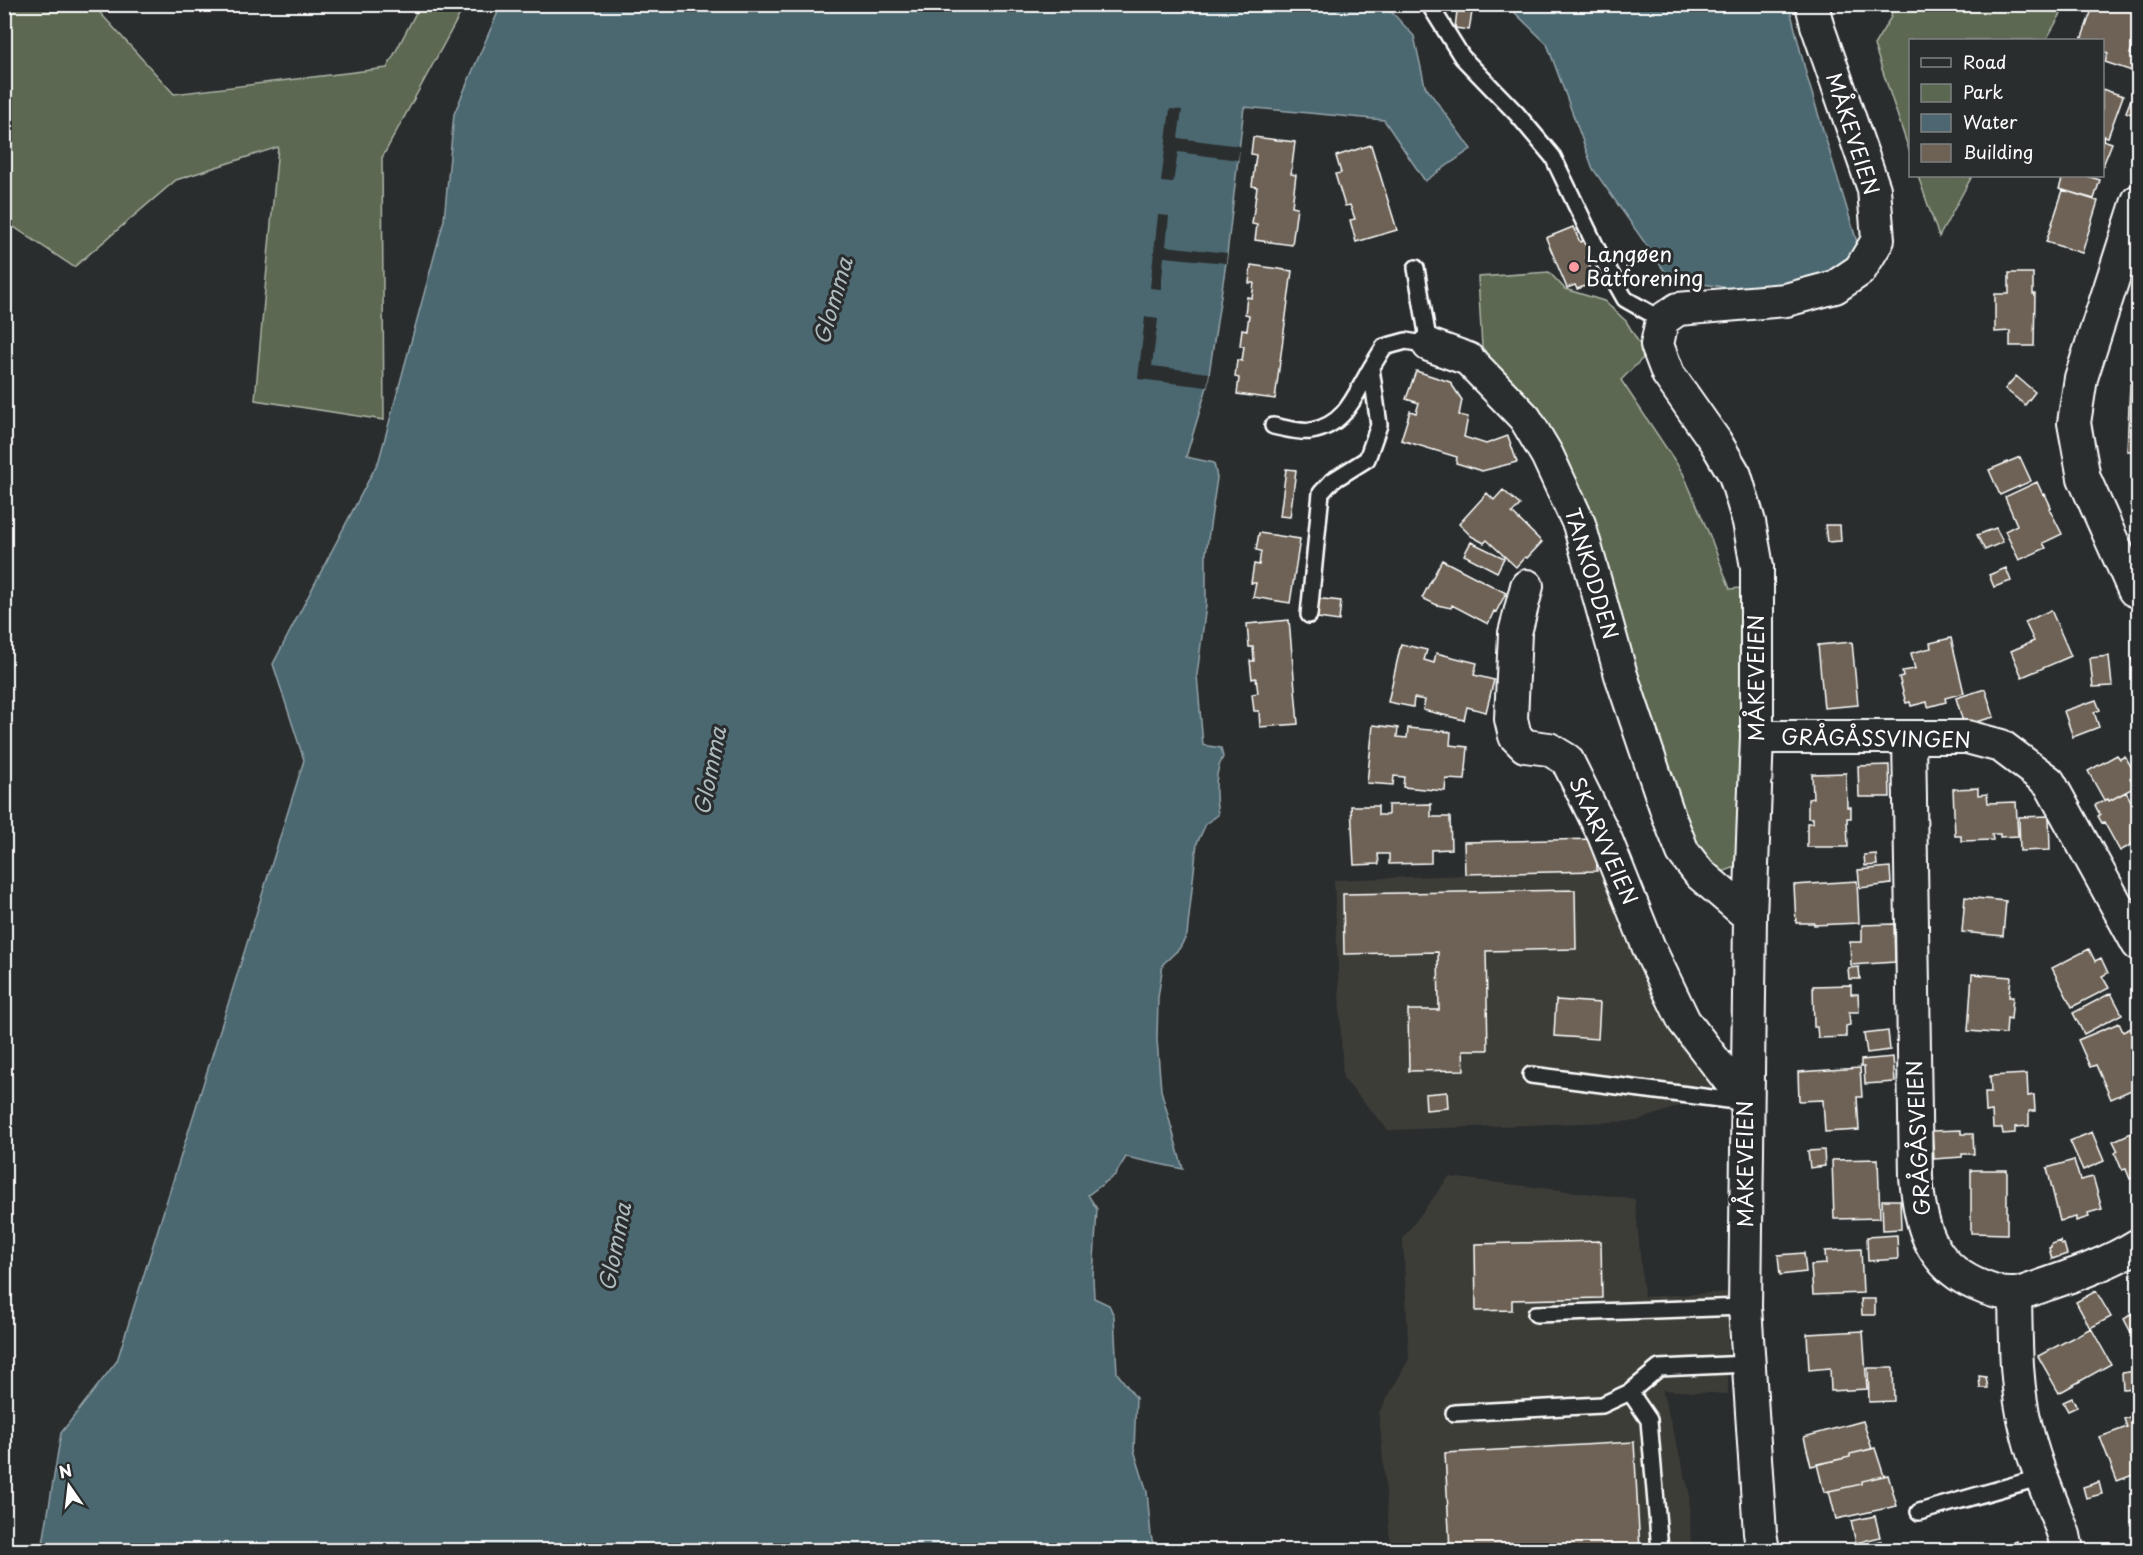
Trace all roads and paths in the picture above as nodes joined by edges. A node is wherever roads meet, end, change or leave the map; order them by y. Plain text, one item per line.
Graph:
1 (1429, 4) edge
2 (1812, 4) edge
3 (2139, 201) edge
4 (1416, 268) dead end
5 (1662, 320) junction
6 (1429, 345) junction
7 (1371, 368) junction
8 (1273, 426) dead end
9 (1527, 586) dead end
10 (2134, 590) dead end
11 (1309, 615) dead end
12 (1757, 737) junction
13 (1909, 737) junction
14 (1750, 916) junction
15 (2139, 944) edge
16 (1531, 1075) dead end
17 (1746, 1102) junction
18 (2139, 1245) edge
19 (2015, 1294) junction
20 (1745, 1306) junction
21 (1536, 1314) dead end
22 (1748, 1364) junction
23 (1630, 1392) junction
24 (1454, 1413) dead end
25 (2042, 1477) junction
26 (1919, 1512) dead end
27 (1660, 1551) edge
28 (1763, 1551) edge
29 (2067, 1551) edge

1 - 5 lane
2 - 5 street, MÅKEVEIEN
3 - 10 street
4 - 6 lane
5 - 12 street, MÅKEVEIEN
6 - 7 lane, TANKODDEN
6 - 14 street, TANKODDEN
7 - 8 lane, TANKODDEN
7 - 11 lane
9 - 17 street, SKARVVEIEN
12 - 13 street, GRÅGÅSSVINGEN
12 - 14 street, MÅKEVEIEN
13 - 15 street, GRÅGÅSSVINGEN
13 - 19 street, GRÅGÅSVEIEN
14 - 17 street, MÅKEVEIEN
16 - 17 lane
17 - 20 street, MÅKEVEIEN
18 - 19 street
19 - 25 street
20 - 21 lane
20 - 22 street, MÅKEVEIEN
22 - 23 lane
22 - 28 street, MÅKEVEIEN
23 - 24 lane
23 - 27 lane
25 - 26 lane
25 - 29 street

